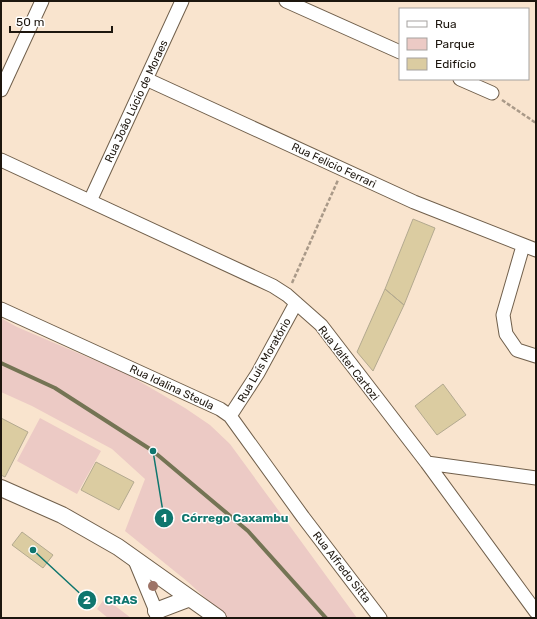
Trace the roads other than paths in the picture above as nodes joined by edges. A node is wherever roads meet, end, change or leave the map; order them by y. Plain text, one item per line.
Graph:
1 (42, 1) edge
2 (182, 1) edge
3 (286, 1) edge
4 (399, 52) edge
5 (146, 79) junction
6 (462, 80) edge
7 (1, 90) edge
8 (492, 93) road end
9 (1, 160) edge
10 (90, 201) junction
11 (523, 246) junction
12 (536, 250) edge
13 (292, 299) junction
14 (1, 309) edge
15 (536, 356) edge
16 (230, 416) junction
17 (427, 463) junction
18 (536, 478) edge
19 (1, 488) edge
20 (303, 517) joint
21 (134, 558) junction
22 (190, 598) junction
23 (536, 612) edge
24 (157, 615) edge
25 (218, 618) edge
26 (380, 618) edge

1 - 7 street
2 - 5 street, Rua João Lúcio de Moraes
3 - 4 street
5 - 10 street, Rua João Lúcio de Moraes
5 - 11 street, Rua Felicio Ferrari
6 - 8 street
9 - 10 street, Rua Valter Cartozi
10 - 13 street, Rua Valter Cartozi
11 - 12 street, Rua Felicio Ferrari
11 - 15 street
13 - 16 street, Rua Luís Moratório
13 - 17 street, Rua Valter Cartozi
14 - 16 street, Rua Idalina Steula
16 - 20 street, Rua Idalina Steula
17 - 18 street
17 - 23 street, Rua Valter Cartozi
19 - 21 street
20 - 26 street, Rua Alfredo Sitta
21 - 22 street
21 - 24 street
22 - 24 street
22 - 25 street

